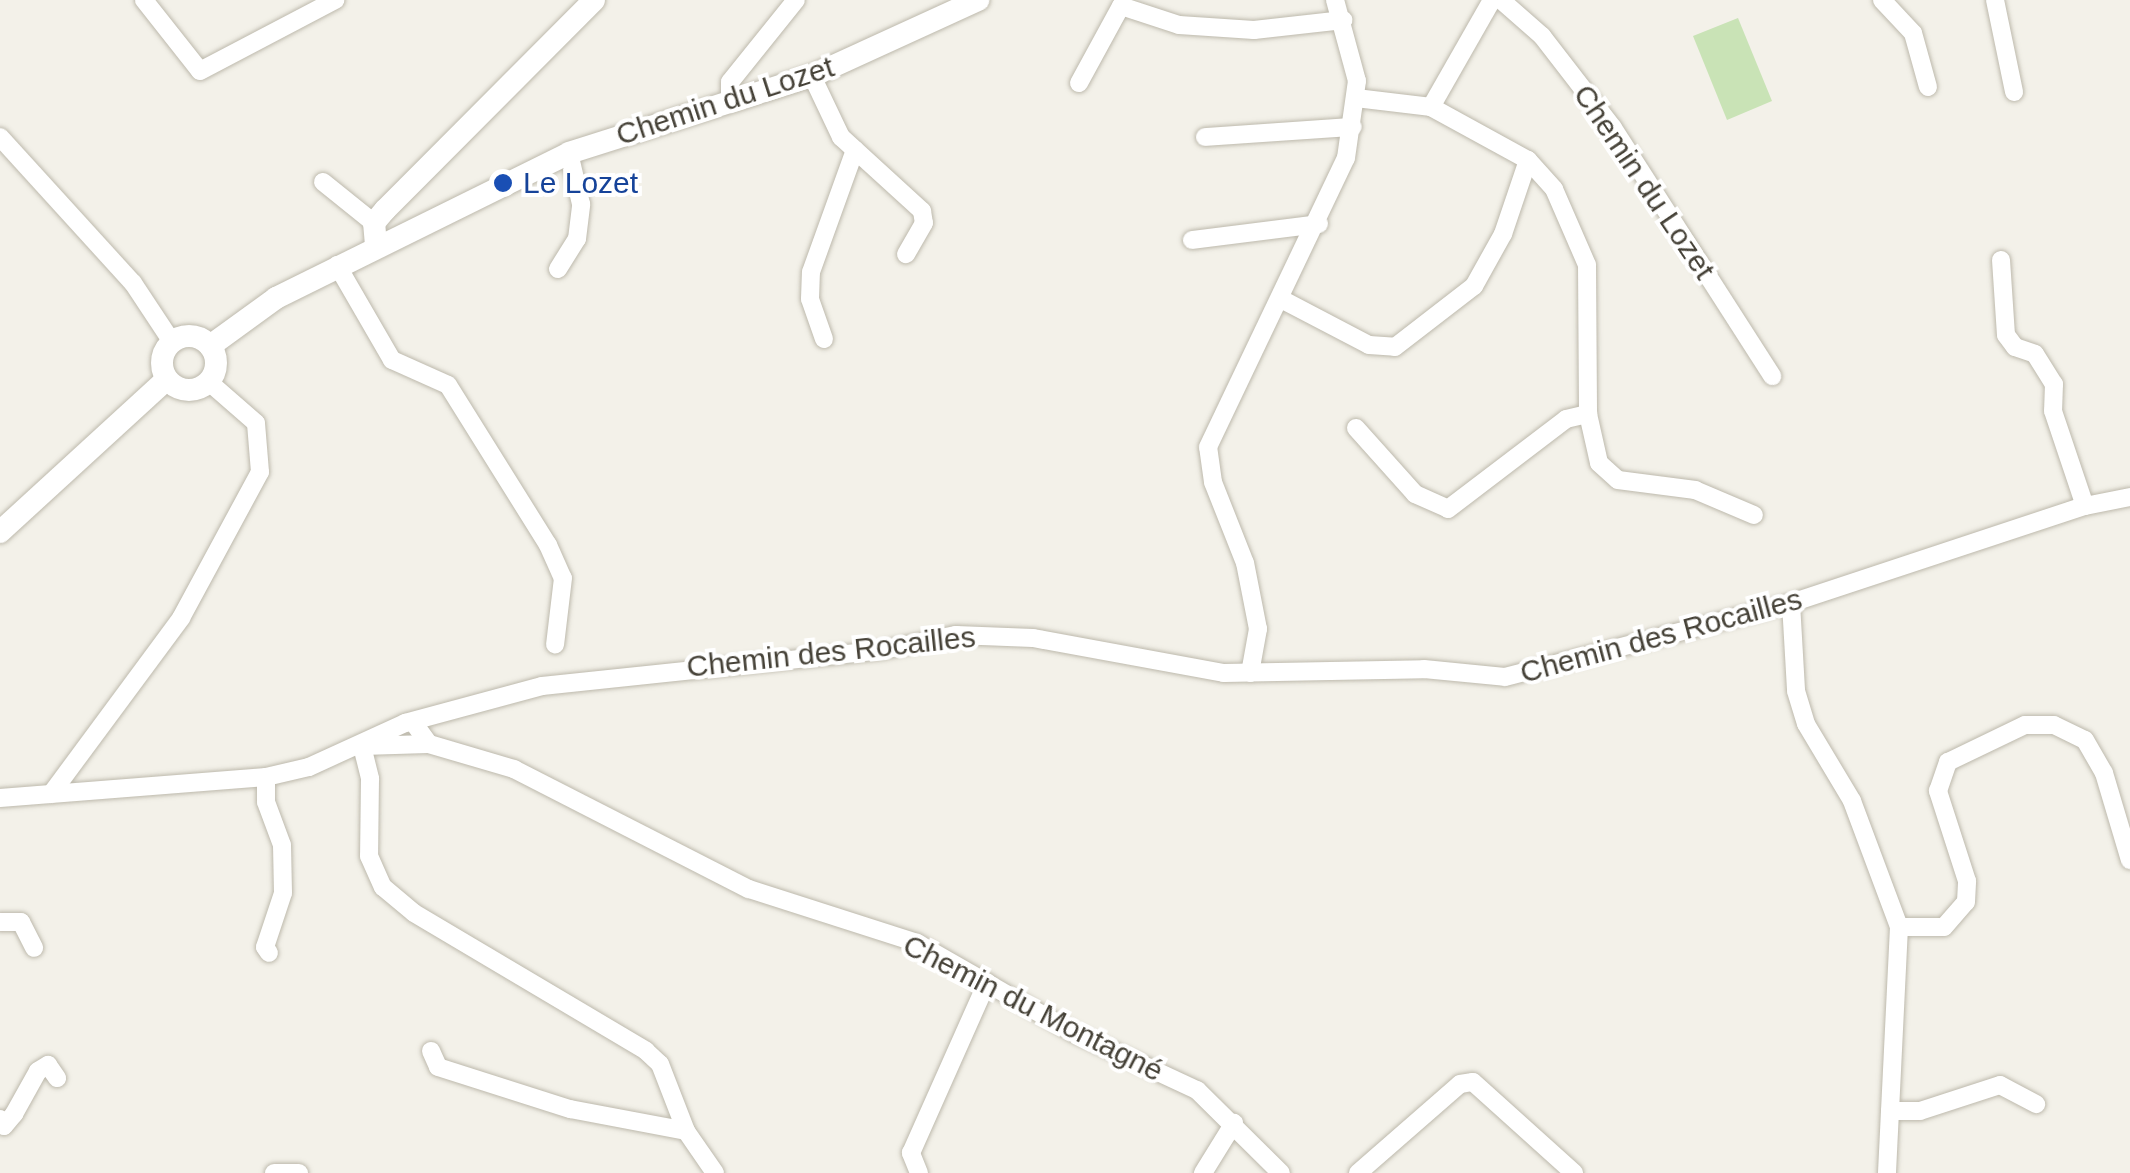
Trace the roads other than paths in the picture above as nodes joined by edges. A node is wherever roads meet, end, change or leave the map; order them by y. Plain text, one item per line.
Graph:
1 (144, 0) edge
2 (335, 0) edge
3 (796, 0) edge
4 (978, 0) edge
5 (1335, 0) edge
6 (1492, 0) edge
7 (1501, 0) edge
8 (1882, 0) edge
9 (1995, 0) edge
10 (584, 4) edge
11 (1343, 20) junction
12 (812, 76) junction
13 (1079, 84) dead end
14 (1928, 87) dead end
15 (2014, 92) dead end
16 (1356, 98) junction
17 (730, 103) junction
18 (1431, 108) junction
19 (1352, 127) junction
20 (0, 137) edge
21 (1205, 137) dead end
22 (855, 150) junction
23 (569, 153) junction
24 (1528, 160) junction
25 (425, 174) junction
26 (322, 182) dead end
27 (423, 222) junction
28 (1319, 224) junction
29 (375, 234) junction
30 (1192, 240) dead end
31 (906, 254) dead end
32 (2000, 260) dead end
33 (337, 266) junction
34 (558, 269) dead end
35 (1281, 298) junction
36 (824, 338) dead end
37 (172, 342) junction
38 (210, 346) junction
39 (1772, 376) dead end
40 (166, 378) junction
41 (208, 382) junction
42 (1588, 414) junction
43 (1356, 428) dead end
44 (2130, 497) edge
45 (2085, 506) junction
46 (1754, 515) dead end
47 (0, 532) edge
48 (1791, 603) junction
49 (555, 645) dead end
50 (1250, 673) junction
51 (413, 722) junction
52 (429, 744) junction
53 (362, 746) junction
54 (266, 777) junction
55 (52, 794) junction
56 (0, 798) edge
57 (2130, 860) edge
58 (0, 922) edge
59 (1899, 927) junction
60 (34, 948) dead end
61 (270, 953) dead end
62 (987, 982) junction
63 (431, 1051) dead end
64 (57, 1078) dead end
65 (2036, 1104) dead end
66 (1890, 1110) junction
67 (0, 1120) edge
68 (1234, 1123) junction
69 (686, 1130) junction
70 (274, 1173) edge
71 (299, 1173) edge
72 (715, 1173) edge
73 (919, 1173) edge
74 (1203, 1173) edge
75 (1281, 1173) edge
76 (1358, 1173) edge
77 (1574, 1173) edge
78 (1887, 1173) edge

1 - 2 street
3 - 17 street
4 - 12 street, Chemin du Lozet
5 - 11 street
6 - 18 street
7 - 39 street, Chemin du Lozet
8 - 14 street
9 - 15 street
10 - 25 street
11 - 13 street
11 - 16 street
12 - 17 street, Chemin du Lozet
12 - 22 street
16 - 18 street
16 - 19 street
17 - 23 street, Chemin du Lozet
18 - 24 street
19 - 21 street
19 - 28 street
20 - 37 street
22 - 31 street
22 - 36 street
23 - 27 street, Chemin du Lozet
23 - 34 street
24 - 35 street
24 - 42 street
25 - 27 street
25 - 29 street
26 - 29 street
27 - 29 street, Chemin du Lozet
28 - 30 street
28 - 35 street
29 - 33 street, Chemin du Lozet
32 - 45 street
33 - 38 street, Chemin du Lozet
33 - 49 street
35 - 50 street
37 - 38 street
37 - 40 street
38 - 41 street
40 - 41 street
40 - 47 street
41 - 55 street
42 - 43 street
42 - 46 street
44 - 45 street, Chemin des Rocailles
45 - 48 street, Chemin des Rocailles
48 - 50 street, Chemin des Rocailles
48 - 59 street
50 - 51 street, Chemin des Rocailles
51 - 52 street
51 - 53 street, Chemin des Rocailles
52 - 53 street, Chemin du Montagné
52 - 62 street, Chemin du Montagné
53 - 54 street, Chemin des Rocailles
53 - 69 street
54 - 55 street, Chemin des Rocailles
54 - 61 street
55 - 56 street, Chemin des Rocailles
57 - 59 street
58 - 60 street
59 - 66 street
62 - 68 street, Chemin du Montagné
62 - 73 street
63 - 69 street
64 - 67 street
65 - 66 street
66 - 78 street
68 - 74 street
68 - 75 street, Chemin du Montagné
69 - 72 street
70 - 71 street
76 - 77 street

